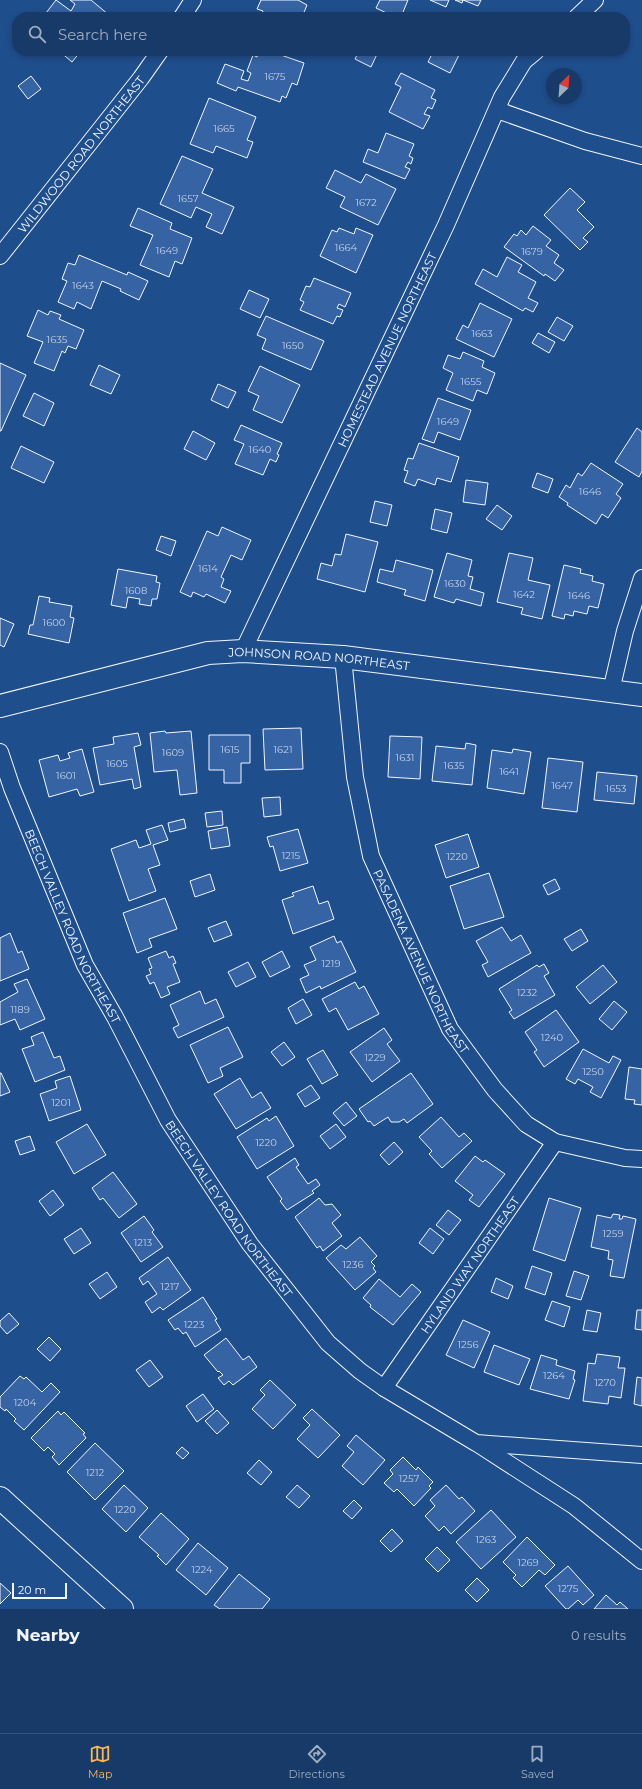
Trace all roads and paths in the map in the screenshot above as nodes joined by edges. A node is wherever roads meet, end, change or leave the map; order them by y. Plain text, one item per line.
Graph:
1 (193, 0) edge
2 (595, 0) edge
3 (185, 12) edge
4 (582, 12) edge
5 (157, 56) edge
6 (530, 56) edge
7 (497, 110) junction
8 (642, 156) edge
9 (0, 256) edge
10 (642, 578) edge
11 (243, 651) junction
12 (343, 657) junction
13 (611, 691) junction
14 (642, 695) edge
15 (0, 706) edge
16 (0, 752) edge
17 (555, 1142) junction
18 (642, 1159) edge
19 (384, 1388) junction
20 (476, 1443) junction
21 (642, 1455) edge
22 (0, 1498) edge
23 (642, 1561) edge
24 (122, 1609) edge

1 - 3 street
2 - 4 street
5 - 9 street, WILDWOOD ROAD NORTHEAST
6 - 7 street, HOMESTEAD AVENUE NORTHEAST
7 - 8 street
7 - 11 street, HOMESTEAD AVENUE NORTHEAST
10 - 13 street
11 - 12 street, JOHNSON ROAD NORTHEAST
11 - 15 street, JOHNSON ROAD NORTHEAST
12 - 13 street, JOHNSON ROAD NORTHEAST
12 - 17 street, PASADENA AVENUE NORTHEAST
13 - 14 street, JOHNSON ROAD NORTHEAST
16 - 19 street, BEECH VALLEY ROAD NORTHEAST
17 - 18 street, PASADENA AVENUE NORTHEAST
17 - 19 street, HYLAND WAY NORTHEAST
19 - 20 street, BEECH VALLEY ROAD NORTHEAST
20 - 21 street, BEECH VALLEY ROAD NORTHEAST
20 - 23 street
22 - 24 street

